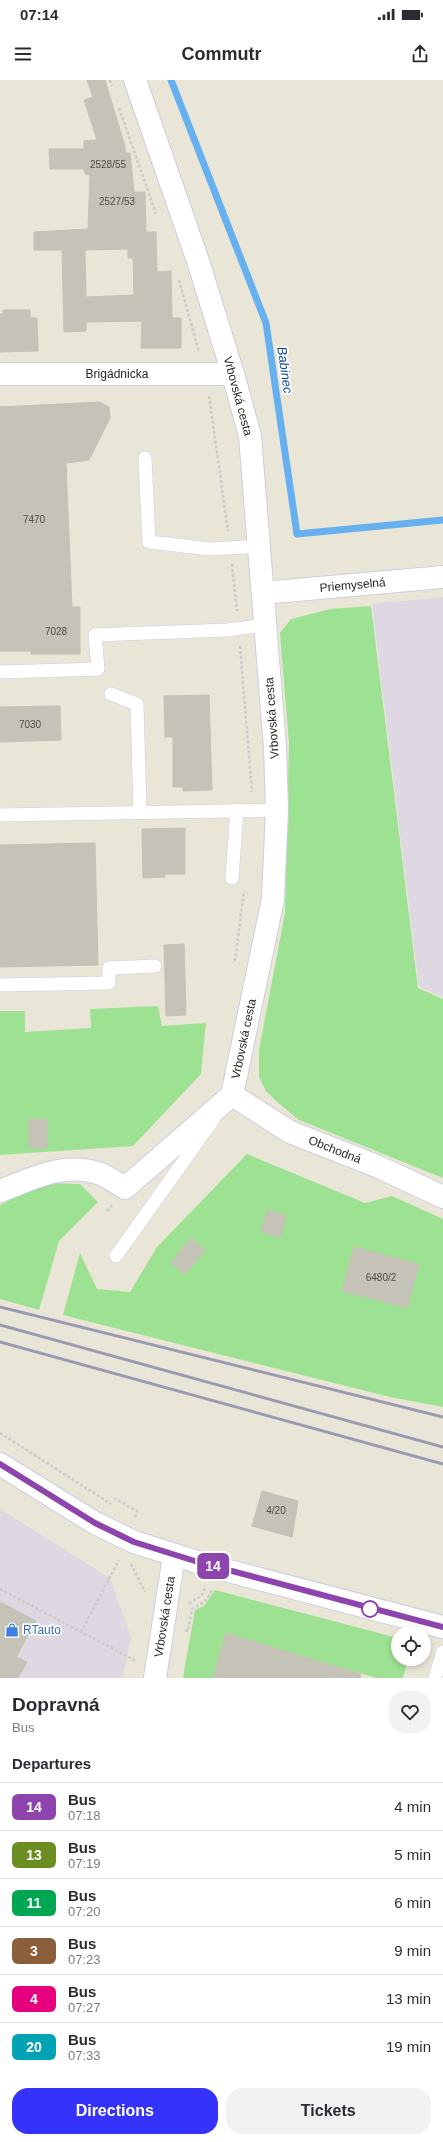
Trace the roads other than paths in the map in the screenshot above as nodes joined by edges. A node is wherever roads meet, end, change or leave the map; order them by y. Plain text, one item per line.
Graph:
1 (135, 80) edge
2 (0, 374) edge
3 (233, 374) junction
4 (145, 458) dead end
5 (259, 546) junction
6 (443, 577) edge
7 (263, 593) junction
8 (265, 625) junction
9 (0, 672) edge
10 (111, 694) dead end
11 (237, 810) junction
12 (277, 810) junction
13 (140, 812) junction
14 (0, 815) edge
15 (232, 878) dead end
16 (155, 966) dead end
17 (0, 985) edge
18 (232, 1095) junction
19 (0, 1191) edge
20 (443, 1197) edge
21 (116, 1256) dead end
22 (0, 1464) edge
23 (174, 1556) junction
24 (443, 1628) edge
25 (443, 1652) edge
26 (155, 1678) edge
27 (435, 1678) edge

1 - 3 street, Vrbovská cesta
2 - 3 street, Brigádnicka
3 - 5 street, Vrbovská cesta
4 - 5 lane
5 - 7 street, Vrbovská cesta
6 - 7 street, Priemyselná
7 - 8 street, Vrbovská cesta
8 - 9 lane
8 - 12 street, Vrbovská cesta
10 - 13 lane
11 - 12 lane
11 - 13 lane
11 - 15 lane
12 - 18 street, Vrbovská cesta
13 - 14 lane
16 - 17 lane
18 - 19 street, Vrbovská cesta
18 - 20 street, Obchodná
18 - 21 lane
22 - 23 street
23 - 24 street
23 - 26 street, Vrbovská cesta
25 - 27 lane

